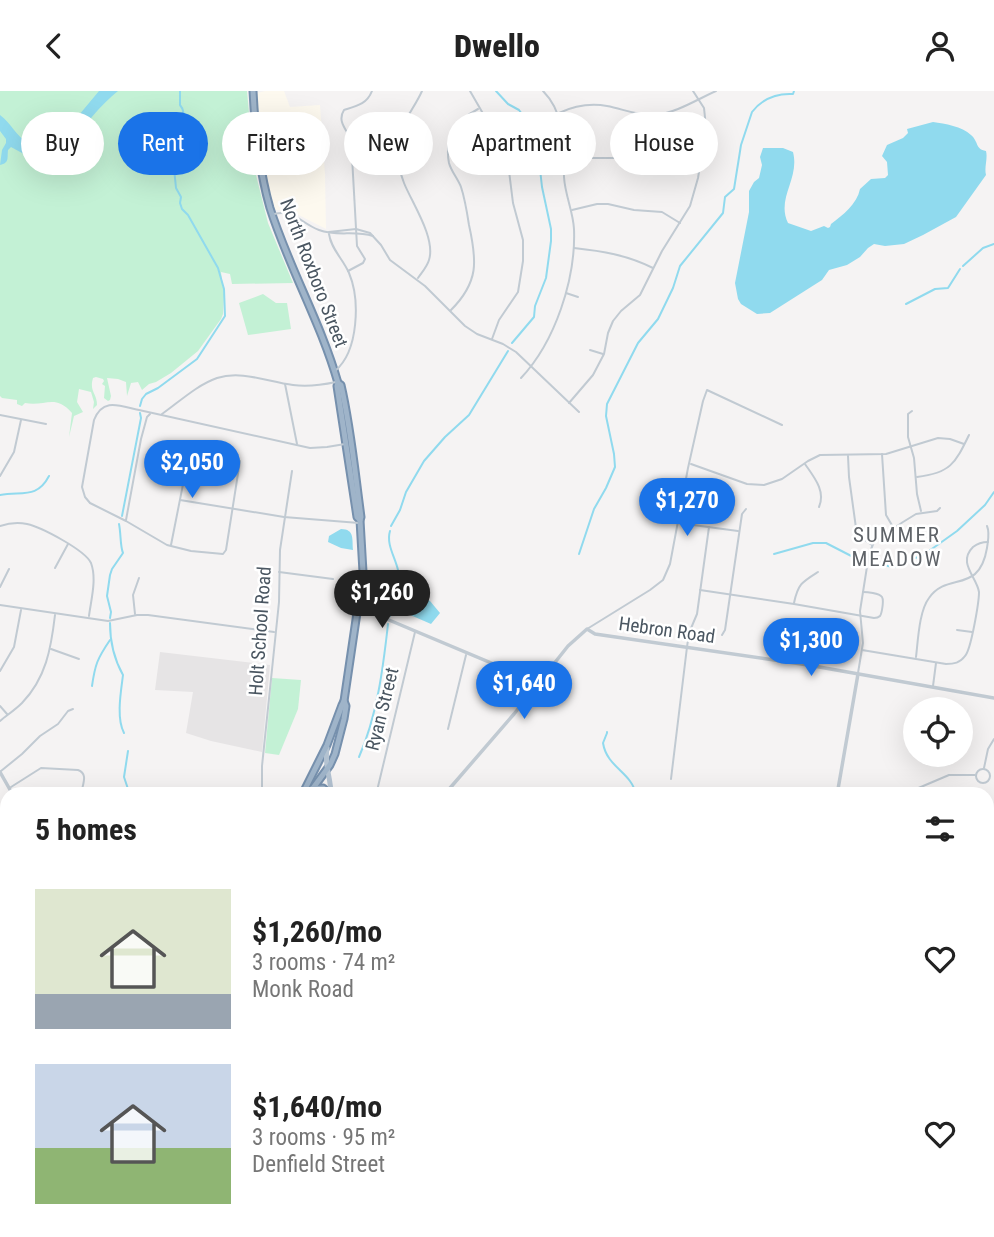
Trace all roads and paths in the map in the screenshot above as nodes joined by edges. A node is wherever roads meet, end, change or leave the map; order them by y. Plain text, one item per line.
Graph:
1 (253, 91) edge
2 (372, 91) edge
3 (422, 91) edge
4 (470, 91) edge
5 (542, 91) edge
6 (693, 91) edge
7 (716, 91) edge
8 (699, 99) junction
9 (480, 108) junction
10 (557, 112) edge
11 (561, 112) edge
12 (705, 112) edge
13 (565, 175) edge
14 (698, 175) edge
15 (570, 210) junction
16 (273, 215) junction
17 (680, 223) junction
18 (356, 229) junction
19 (329, 232) junction
20 (356, 233) junction
21 (373, 236) junction
22 (573, 248) junction
23 (653, 268) junction
24 (348, 271) junction
25 (417, 279) junction
26 (565, 293) junction
27 (578, 297) dead end
28 (450, 311) junction
29 (492, 340) junction
30 (590, 350) dead end
31 (604, 354) junction
32 (531, 366) junction
33 (335, 372) junction
34 (521, 378) dead end
35 (338, 383) junction
36 (285, 384) junction
37 (569, 403) junction
38 (912, 411) dead end
39 (579, 412) dead end
40 (151, 413) junction
41 (0, 415) edge
42 (162, 415) junction
43 (21, 420) junction
44 (46, 424) dead end
45 (782, 425) dead end
46 (969, 435) dead end
47 (349, 444) junction
48 (964, 444) junction
49 (297, 445) junction
50 (911, 446) junction
51 (190, 449) dead end
52 (882, 454) junction
53 (848, 455) junction
54 (240, 461) dead end
55 (804, 463) junction
56 (688, 464) junction
57 (292, 471) dead end
58 (0, 476) edge
59 (916, 477) junction
60 (180, 500) junction
61 (818, 507) dead end
62 (940, 508) dead end
63 (232, 509) junction
64 (746, 509) dead end
65 (922, 512) junction
66 (284, 517) junction
67 (126, 521) junction
68 (360, 522) junction
69 (678, 523) junction
70 (0, 526) edge
71 (987, 526) dead end
72 (709, 527) junction
73 (894, 528) junction
74 (739, 531) junction
75 (988, 542) junction
76 (68, 544) junction
77 (872, 545) junction
78 (171, 546) junction
79 (55, 568) dead end
80 (9, 569) dead end
81 (279, 572) junction
82 (818, 572) dead end
83 (972, 576) junction
84 (139, 578) dead end
85 (333, 579) dead end
86 (0, 587) edge
87 (700, 590) junction
88 (863, 591) junction
89 (730, 595) junction
90 (794, 604) junction
91 (0, 605) edge
92 (358, 607) junction
93 (21, 608) junction
94 (55, 613) junction
95 (135, 615) junction
96 (860, 616) junction
97 (89, 618) junction
98 (587, 629) junction
99 (957, 630) dead end
100 (416, 631) junction
101 (275, 632) junction
102 (973, 632) junction
103 (722, 635) dead end
104 (687, 647) junction
105 (51, 649) junction
106 (862, 650) junction
107 (466, 652) junction
108 (79, 659) dead end
109 (915, 659) junction
110 (936, 662) junction
111 (0, 671) edge
112 (858, 674) junction
113 (539, 683) junction
114 (933, 686) junction
115 (994, 698) edge
116 (344, 701) junction
117 (0, 706) edge
118 (73, 709) dead end
119 (8, 715) junction
120 (0, 721) edge
121 (448, 729) dead end
122 (994, 739) edge
123 (327, 745) junction
124 (327, 769) junction
125 (984, 769) junction
126 (0, 772) edge
127 (975, 775) junction
128 (992, 778) edge
129 (671, 779) dead end
130 (10, 787) joint
131 (83, 787) edge
132 (262, 787) edge
133 (306, 787) edge
134 (313, 787) edge
135 (330, 787) edge
136 (378, 787) edge
137 (451, 787) edge
138 (838, 787) edge
139 (921, 787) edge

1 - 16 highway, North Roxboro Street
2 - 18 street
3 - 25 street
4 - 9 street
5 - 10 street
6 - 8 street
7 - 8 street
8 - 11 street
8 - 12 street
9 - 28 street
9 - 29 street
13 - 15 street
14 - 17 street
15 - 17 street
15 - 22 street
16 - 19 street
16 - 33 highway, North Roxboro Street
17 - 23 street
18 - 19 street
18 - 20 street
18 - 21 street
19 - 20 street
19 - 24 street
20 - 21 street
20 - 24 street
21 - 25 street
22 - 23 street
22 - 26 street
23 - 31 street
24 - 33 street
25 - 28 street
26 - 27 street
26 - 32 street
28 - 29 street
29 - 32 street
30 - 31 street
31 - 37 street
32 - 34 street
32 - 37 street
33 - 35 highway, North Roxboro Street
35 - 36 street
35 - 47 highway, North Roxboro Street
35 - 47 highway, North Roxboro Street
36 - 42 street
36 - 49 street
37 - 39 street
38 - 50 street
40 - 42 street
40 - 67 street
40 - 67 street
41 - 43 street
42 - 49 street
43 - 44 street
43 - 58 street
45 - 56 street
46 - 48 street
47 - 49 street
47 - 68 highway, North Roxboro Street
47 - 68 highway, North Roxboro Street
48 - 50 street
48 - 59 street
50 - 52 street
50 - 59 street
51 - 60 street
52 - 53 street
52 - 73 street
53 - 55 street
53 - 77 street
54 - 63 street
55 - 56 street
55 - 61 street
56 - 69 street
57 - 66 street, Holt School Road
59 - 65 street
60 - 63 street
60 - 78 street
62 - 65 street
63 - 66 street
63 - 78 street
64 - 74 street
65 - 73 street
66 - 68 street
66 - 81 street, Holt School Road
67 - 78 street
68 - 92 highway, North Roxboro Street
69 - 72 street
69 - 98 street
70 - 76 street
71 - 75 street
72 - 74 street
72 - 87 street
73 - 77 street
74 - 89 street
75 - 83 street
75 - 83 street
76 - 79 street
76 - 97 street
77 - 88 street
80 - 86 street
81 - 85 street
81 - 101 street, Holt School Road
82 - 90 street
83 - 102 street
83 - 109 street
84 - 95 street
87 - 89 street
87 - 104 street
88 - 96 street
88 - 96 street
89 - 90 street
89 - 103 street
90 - 96 street
91 - 93 street
92 - 100 street
92 - 116 highway, North Roxboro Street
93 - 94 street
93 - 111 street
94 - 97 street
94 - 105 street
95 - 97 street
95 - 101 street
96 - 106 street
98 - 104 street, Hebron Road
98 - 113 street
99 - 102 street
100 - 107 street
100 - 136 street, Ryan Street
101 - 132 street, Holt School Road
102 - 110 street
104 - 112 street, Hebron Road
104 - 129 street
105 - 108 street
105 - 119 street
106 - 109 street
106 - 112 street
107 - 113 street
107 - 121 street
109 - 110 street
110 - 114 street
112 - 114 street, Hebron Road
112 - 138 street
113 - 137 street
114 - 115 street, Hebron Road
116 - 123 highway, North Roxboro Street
116 - 124 highway, North Roxboro Street
117 - 119 street
118 - 126 street
119 - 120 street
122 - 125 street
123 - 124 main road, North Roxboro Street
123 - 133 highway
124 - 134 highway
124 - 135 main road, North Roxboro Street
125 - 127 street
125 - 128 street
126 - 130 street
127 - 128 street
127 - 139 street
130 - 131 street

